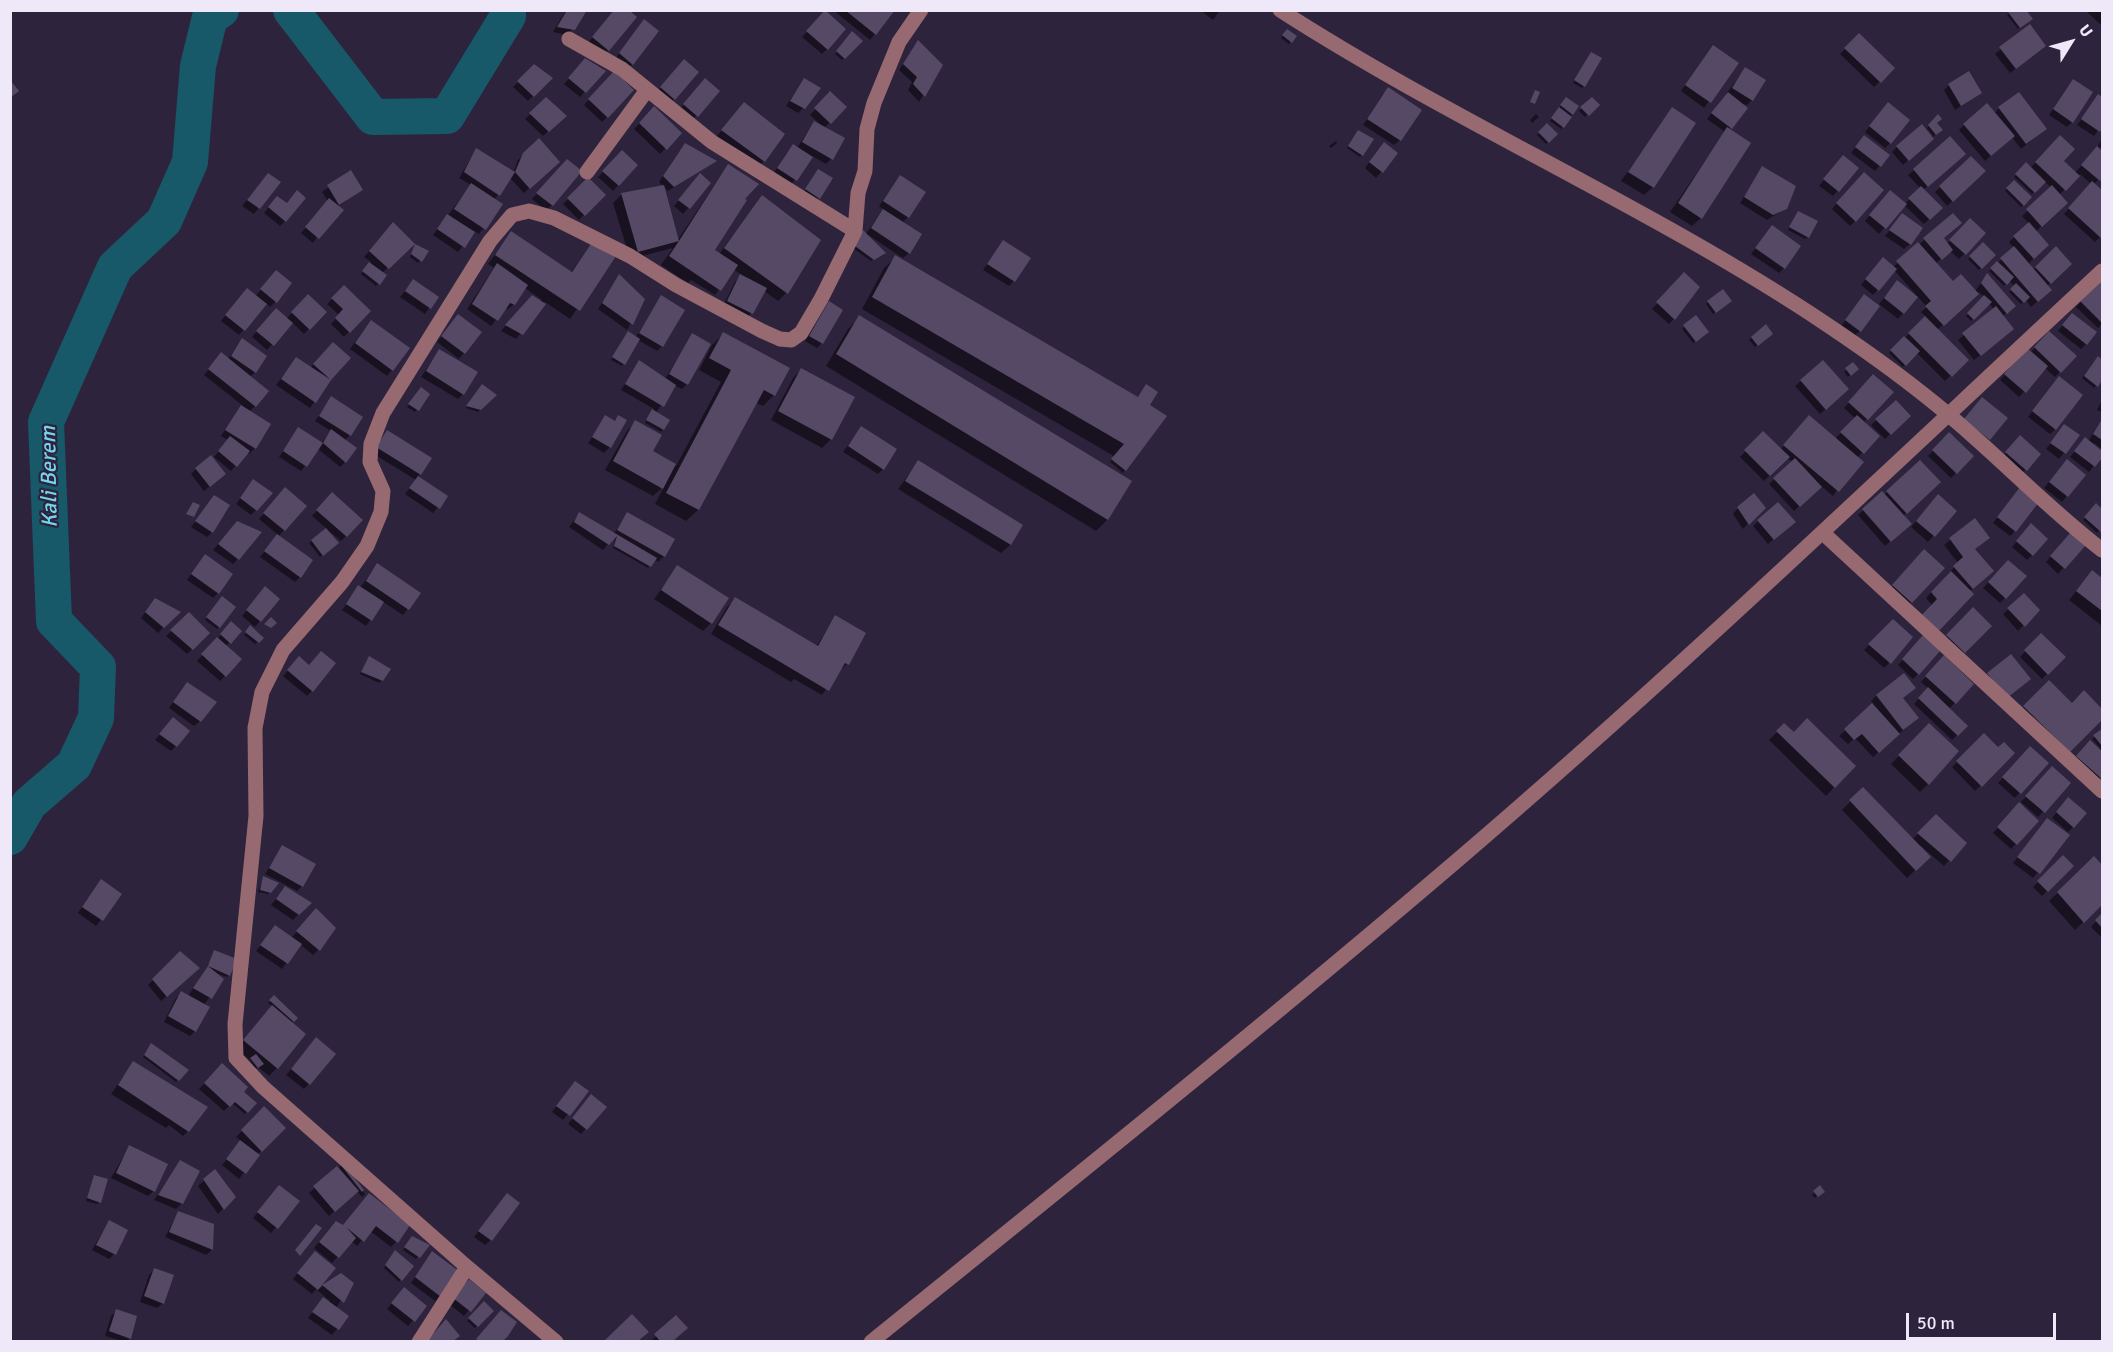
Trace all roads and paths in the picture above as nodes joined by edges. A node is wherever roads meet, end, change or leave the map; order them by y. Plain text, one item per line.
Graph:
1 (921, 10) edge
2 (1280, 10) edge
3 (569, 39) dead end
4 (647, 90) junction
5 (587, 172) dead end
6 (855, 231) junction
7 (2103, 271) edge
8 (1948, 415) junction
9 (1823, 533) junction
10 (2103, 550) edge
11 (2103, 791) edge
12 (467, 1268) junction
13 (419, 1341) edge
14 (556, 1341) edge
15 (871, 1341) edge

1 - 6 street
2 - 8 street
3 - 4 street
4 - 5 street
4 - 6 street
6 - 12 street
7 - 8 street
8 - 9 street
8 - 10 street
9 - 11 street
9 - 15 street
12 - 13 street
12 - 14 street

